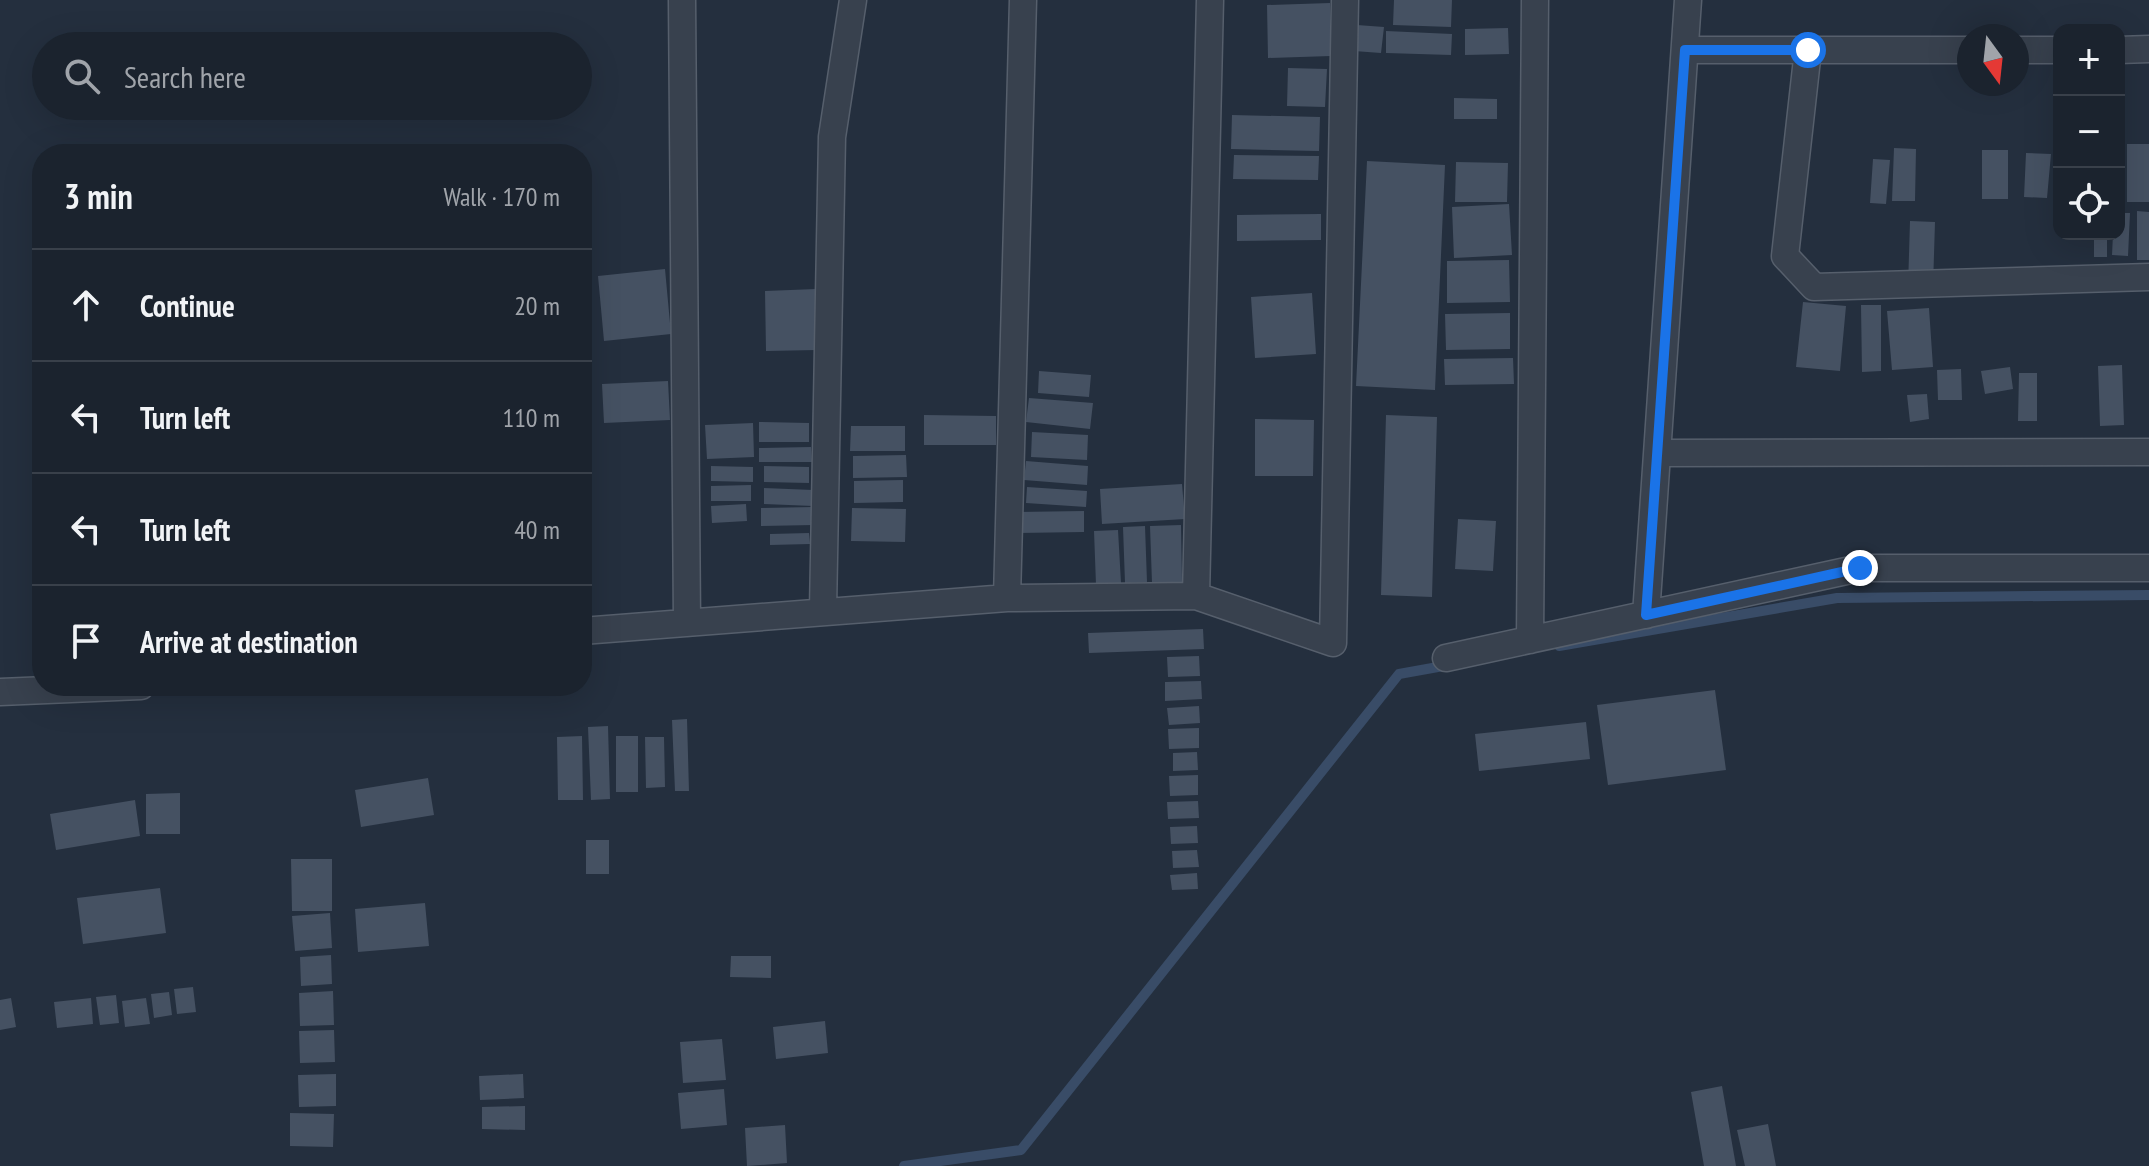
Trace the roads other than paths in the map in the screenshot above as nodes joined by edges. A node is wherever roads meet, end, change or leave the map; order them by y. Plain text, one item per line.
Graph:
1 (682, 0) edge
2 (853, 0) edge
3 (1023, 0) edge
4 (1210, 0) edge
5 (1345, 0) edge
6 (1535, 0) edge
7 (1688, 0) edge
8 (2149, 49) edge
9 (1685, 50) junction
10 (1808, 50) junction
11 (1957, 50) edge
12 (2029, 50) edge
13 (2053, 50) edge
14 (2125, 50) edge
15 (2149, 277) edge
16 (2149, 452) edge
17 (1659, 453) junction
18 (2149, 568) edge
19 (1196, 596) junction
20 (1007, 598) junction
21 (823, 610) junction
22 (1646, 615) junction
23 (687, 623) junction
24 (592, 630) edge
25 (1530, 640) junction
26 (1446, 658) dead end
27 (32, 691) edge
28 (0, 692) edge

1 - 23 street
2 - 21 street
3 - 20 street
4 - 19 street
5 - 19 street
6 - 25 street
7 - 9 street
8 - 14 street
9 - 10 street
9 - 17 street
10 - 11 street
10 - 15 street
12 - 13 street
16 - 17 street
17 - 22 street
18 - 22 street
19 - 20 street
20 - 21 street
21 - 23 street
22 - 25 street
23 - 24 street
25 - 26 street
27 - 28 street

